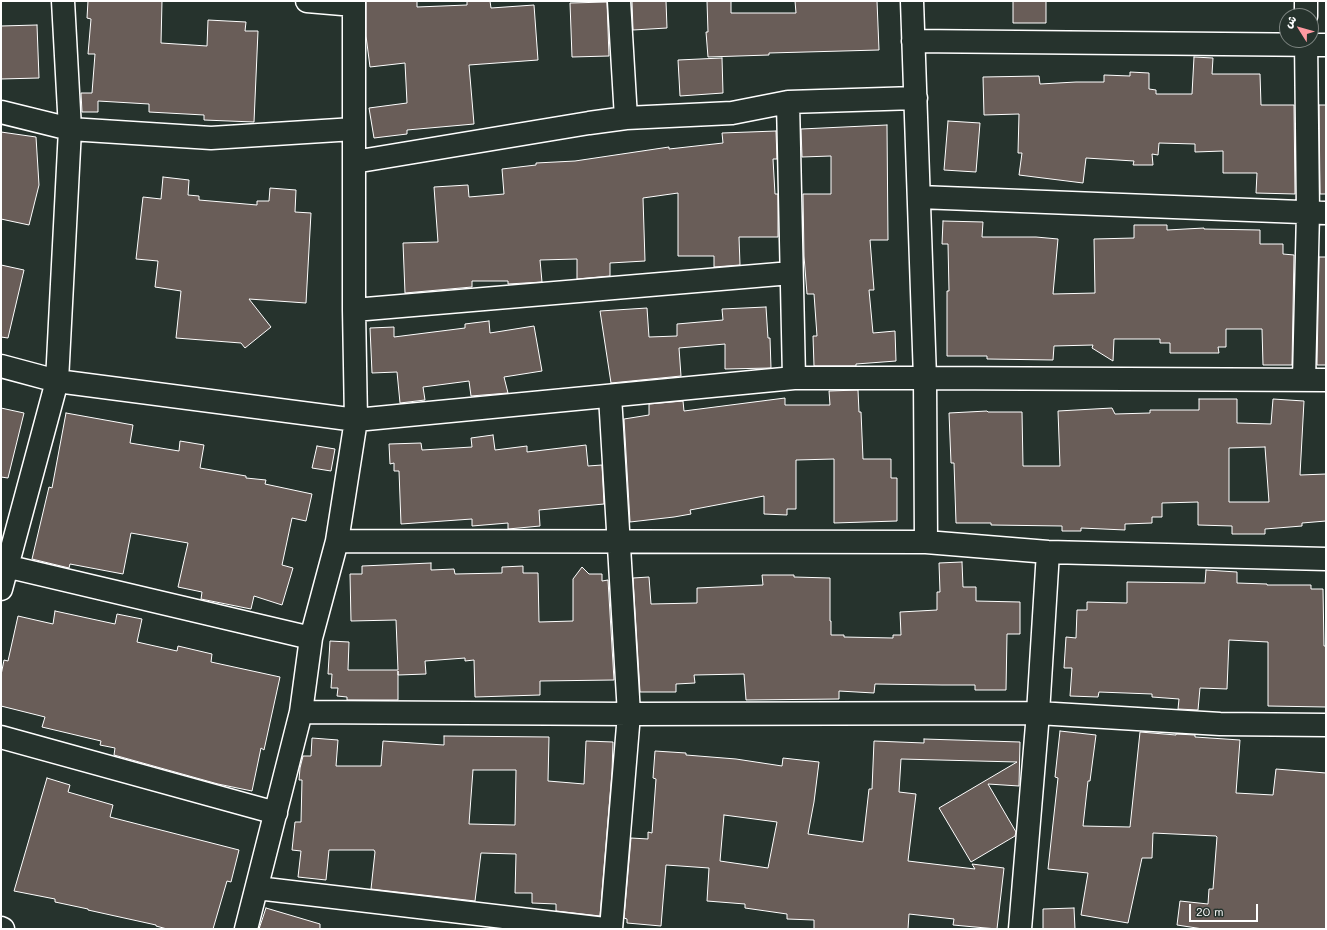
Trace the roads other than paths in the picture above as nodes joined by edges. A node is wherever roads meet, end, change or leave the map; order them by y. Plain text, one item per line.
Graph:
1 (63, 1) edge
2 (307, 1) edge
3 (619, 1) edge
4 (912, 1) edge
5 (354, 3) edge
6 (913, 41) junction
7 (1279, 43) edge
8 (1313, 48) edge
9 (916, 98) junction
10 (788, 102) junction
11 (1, 112) edge
12 (626, 118) junction
13 (354, 129) junction
14 (70, 130) junction
15 (354, 162) junction
16 (919, 197) junction
17 (1317, 213) edge
18 (792, 273) junction
19 (354, 310) junction
20 (1, 366) edge
21 (794, 378) junction
22 (925, 378) junction
23 (1304, 380) junction
24 (1326, 380) edge
25 (57, 381) junction
26 (610, 396) junction
27 (356, 420) junction
28 (337, 541) junction
29 (618, 541) junction
30 (926, 542) junction
31 (1048, 552) junction
32 (1326, 559) edge
33 (4, 565) edge
34 (1, 589) edge
35 (311, 638) junction
36 (301, 712) junction
37 (1038, 713) junction
38 (629, 714) junction
39 (1326, 725) edge
40 (1, 737) edge
41 (276, 813) junction
42 (257, 888) junction
43 (246, 929) edge
44 (605, 929) edge
45 (611, 929) edge
46 (1020, 929) edge

1 - 14 street
2 - 5 street
3 - 12 street
4 - 6 street
5 - 13 street
6 - 7 street
6 - 9 street
8 - 17 street
9 - 10 street
9 - 16 street
10 - 12 street
10 - 18 street
11 - 14 street
12 - 15 street
13 - 14 street
13 - 15 street
14 - 25 street
15 - 19 street
16 - 17 street
16 - 22 street
17 - 23 street
18 - 19 street
18 - 21 street
19 - 27 street
20 - 25 street
21 - 22 street
21 - 26 street
22 - 23 street
22 - 30 street
23 - 24 street
25 - 27 street
25 - 33 street
26 - 27 street
26 - 29 street
27 - 28 street
28 - 29 street
28 - 35 street
29 - 30 street
29 - 38 street
30 - 31 street
31 - 32 street
31 - 37 street
33 - 34 street
33 - 35 street
35 - 36 street
36 - 38 street
36 - 41 street
37 - 38 street
37 - 39 street
37 - 46 street
38 - 45 street
40 - 41 street
41 - 42 street
42 - 43 street
42 - 44 street

